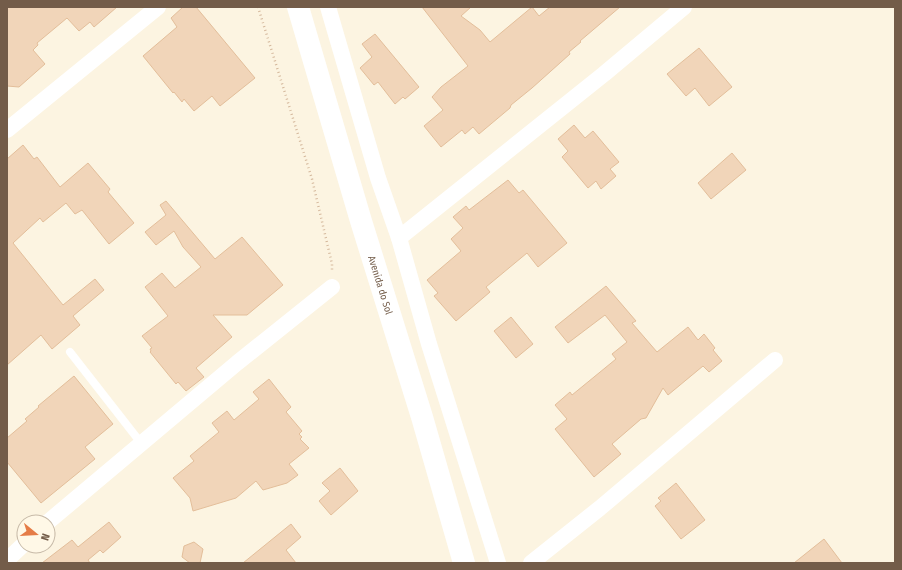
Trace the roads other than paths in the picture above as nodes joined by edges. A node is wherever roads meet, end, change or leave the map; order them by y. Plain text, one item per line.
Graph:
1 (158, 7) edge
2 (298, 7) edge
3 (328, 7) edge
4 (684, 7) edge
5 (7, 130) edge
6 (399, 238) junction
7 (332, 287) road end
8 (70, 352) dead end
9 (775, 360) dead end
10 (141, 443) junction
11 (56, 515) edge
12 (16, 552) edge
13 (7, 560) edge
14 (464, 563) edge
15 (498, 563) edge
16 (531, 563) edge

1 - 5 street
2 - 14 street, Avenida do Sol
3 - 6 street
4 - 6 street
6 - 15 street
7 - 10 street
8 - 10 lane
9 - 16 street
10 - 11 street
12 - 13 street

